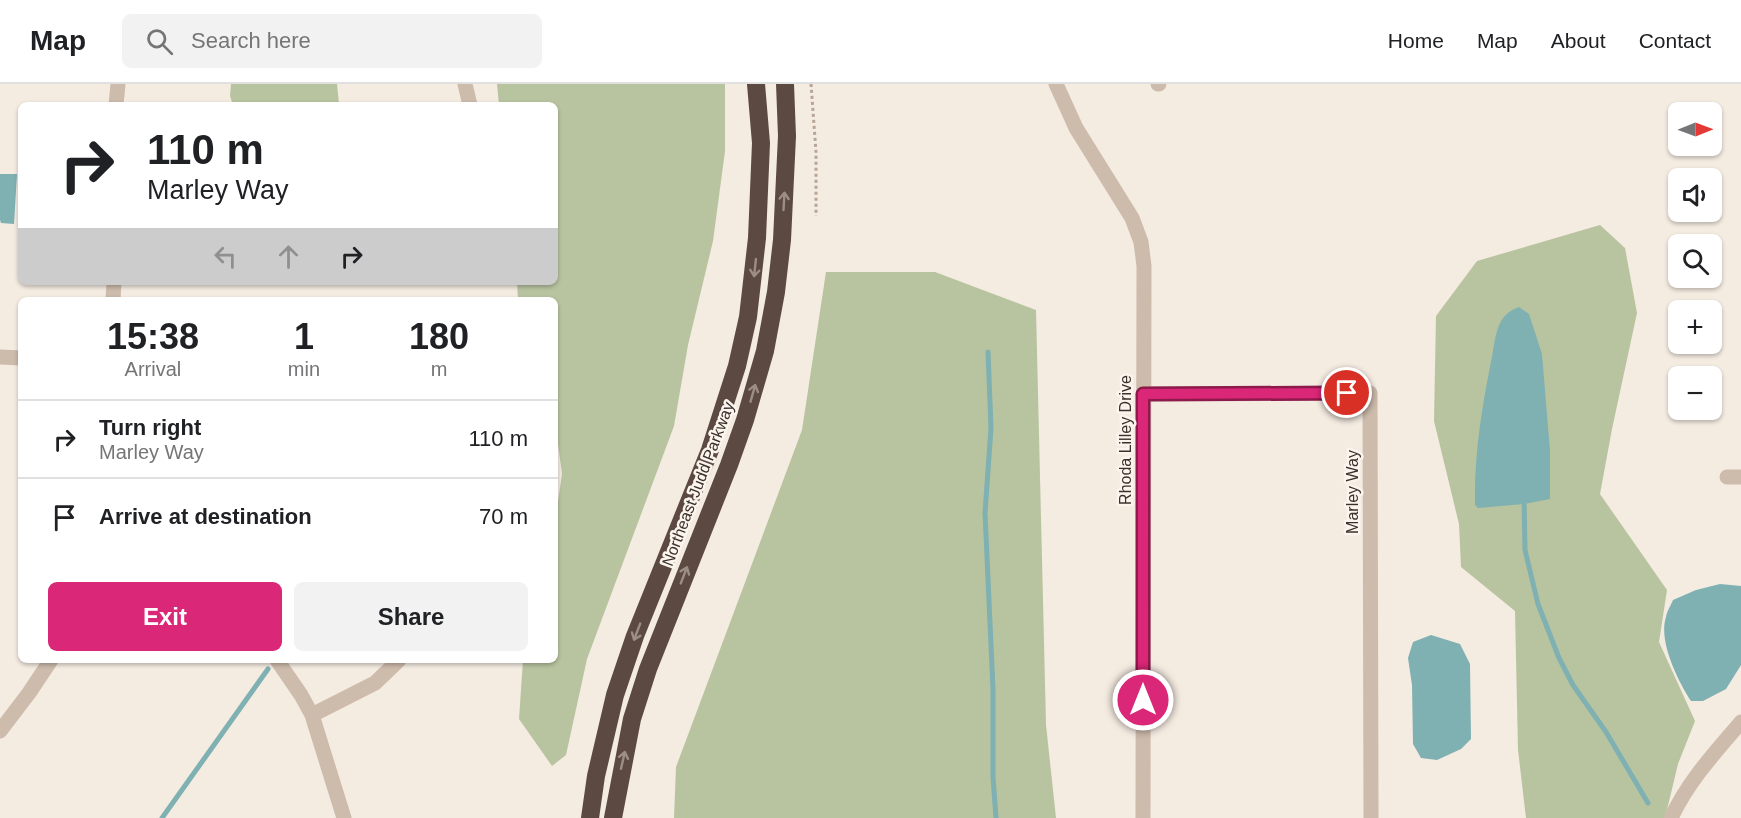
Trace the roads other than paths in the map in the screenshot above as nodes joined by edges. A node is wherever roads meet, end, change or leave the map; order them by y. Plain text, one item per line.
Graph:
1 (118, 84) edge
2 (465, 84) edge
3 (756, 84) edge
4 (785, 84) edge
5 (1056, 84) edge
6 (116, 102) edge
7 (469, 102) edge
8 (0, 357) edge
9 (18, 358) edge
10 (1143, 394) junction
11 (49, 663) edge
12 (279, 663) edge
13 (396, 663) edge
14 (312, 715) junction
15 (1741, 723) edge
16 (0, 731) edge
17 (344, 818) edge
18 (590, 818) edge
19 (613, 818) edge
20 (1143, 818) edge
21 (1371, 818) edge
22 (1671, 818) edge

1 - 6 street
2 - 7 street
3 -> 18 highway, Northeast Judd Parkway
19 -> 4 highway, Northeast Judd Parkway
5 - 10 street, Rhoda Lilley Drive
8 - 9 street
10 - 20 street, Rhoda Lilley Drive
10 - 21 street, Marley Way
11 - 16 street
12 - 14 street
13 - 14 street
14 - 17 street
15 - 22 street

